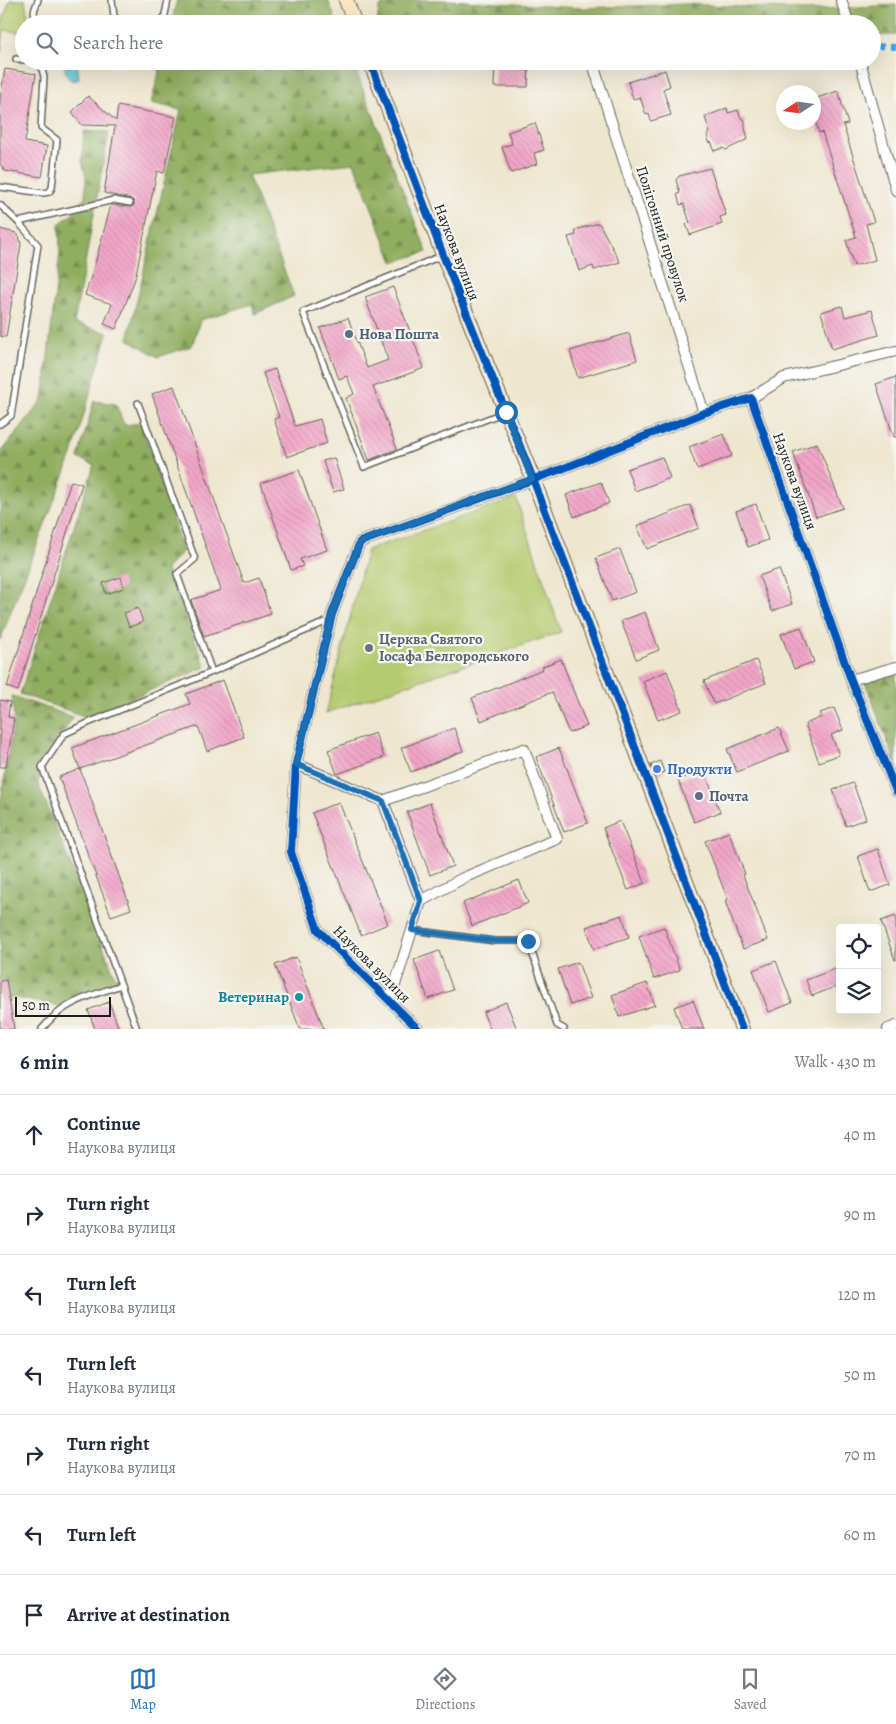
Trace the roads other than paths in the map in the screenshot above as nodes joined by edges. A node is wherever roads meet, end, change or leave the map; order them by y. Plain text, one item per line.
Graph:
1 (38, 0) edge
2 (112, 0) edge
3 (168, 0) edge
4 (346, 0) edge
5 (841, 0) edge
6 (35, 15) edge
7 (114, 15) edge
8 (165, 15) edge
9 (352, 15) edge
10 (845, 15) edge
11 (42, 70) edge
12 (373, 70) edge
13 (595, 70) edge
14 (863, 70) edge
15 (0, 187) edge
16 (896, 190) edge
17 (130, 203) dead end
18 (0, 205) edge
19 (18, 222) junction
20 (443, 255) junction
21 (896, 351) edge
22 (751, 398) junction
23 (138, 403) dead end
24 (506, 412) junction
25 (704, 413) junction
26 (0, 424) edge
27 (532, 479) junction
28 (330, 620) junction
29 (896, 667) edge
30 (212, 672) junction
31 (851, 680) junction
32 (296, 764) junction
33 (896, 791) edge
34 (383, 801) junction
35 (421, 901) junction
36 (412, 930) junction
37 (121, 985) junction
38 (390, 1001) junction
39 (896, 1026) edge
40 (42, 1029) edge
41 (137, 1029) edge
42 (418, 1029) edge
43 (564, 1029) edge
44 (742, 1029) edge
45 (888, 1029) edge

1 - 6 lane
2 - 7 lane
3 - 8 lane
4 - 9 street
5 - 10 street
11 - 15 lane
12 - 20 street, Наукова вулиця
13 - 25 street, Полігонний провулок
14 - 16 street
17 - 19 lane
18 - 19 lane
19 - 26 lane
20 - 24 street, Наукова вулиця
20 - 24 lane
21 - 22 street
22 - 25 street, Наукова вулиця
22 - 31 street, Наукова вулиця
23 - 30 lane
24 - 27 street, Наукова вулиця
25 - 27 street, Наукова вулиця
27 - 28 street, Наукова вулиця
27 - 44 street, Наукова вулиця
28 - 30 lane
28 - 32 street, Наукова вулиця
29 - 31 street
30 - 37 lane
31 - 33 street, Наукова вулиця
32 - 34 street
32 - 38 street, Наукова вулиця
34 - 35 street
34 - 35 street
35 - 36 street, Наукова вулиця
36 - 38 street, Наукова вулиця
36 - 43 lane
37 - 40 lane
37 - 41 lane
38 - 42 street, Наукова вулиця
39 - 45 street

